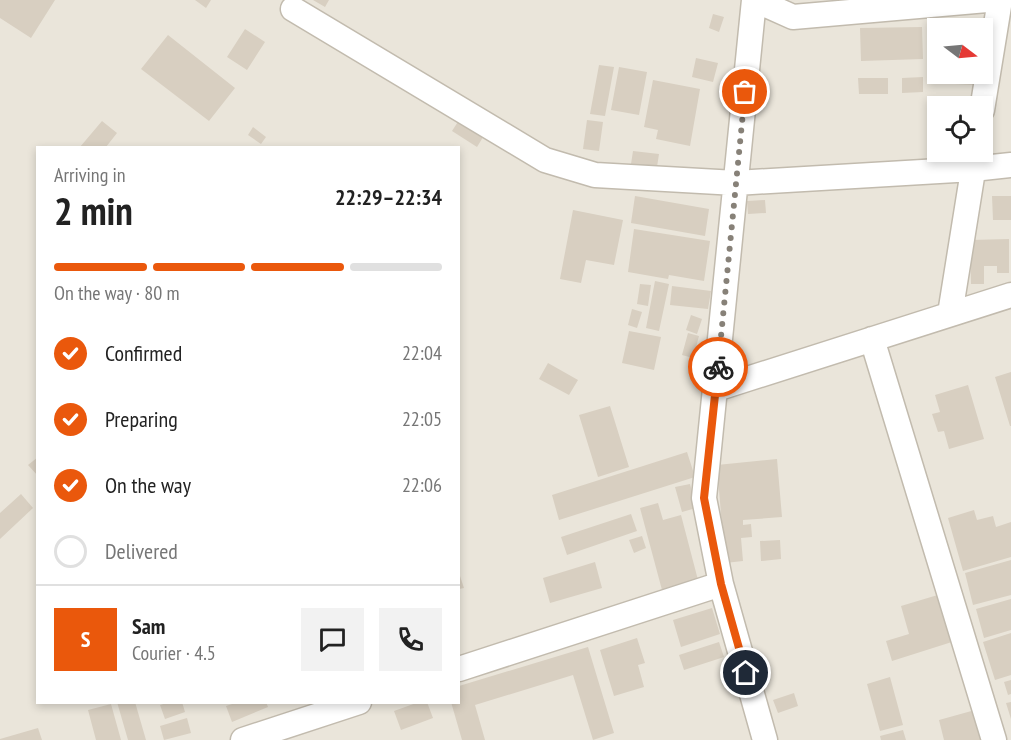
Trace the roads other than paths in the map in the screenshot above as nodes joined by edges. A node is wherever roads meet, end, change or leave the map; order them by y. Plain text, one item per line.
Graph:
1 (754, 0) edge
2 (987, 0) edge
3 (1000, 0) edge
4 (293, 9) dead end
5 (984, 96) edge
6 (953, 162) edge
7 (974, 162) edge
8 (989, 162) edge
9 (1011, 165) edge
10 (736, 183) junction
11 (1011, 295) edge
12 (950, 314) junction
13 (872, 339) junction
14 (716, 389) junction
15 (721, 584) junction
16 (460, 669) edge
17 (353, 704) edge
18 (243, 740) edge
19 (765, 740) edge
20 (994, 740) edge

1 - 2 street
1 - 10 street
3 - 5 street
4 - 10 street
6 - 10 street
7 - 12 street
8 - 9 street
10 - 14 street
11 - 12 street
12 - 13 street
13 - 14 street
13 - 20 street
14 - 15 street
15 - 16 street
15 - 19 street
17 - 18 street

